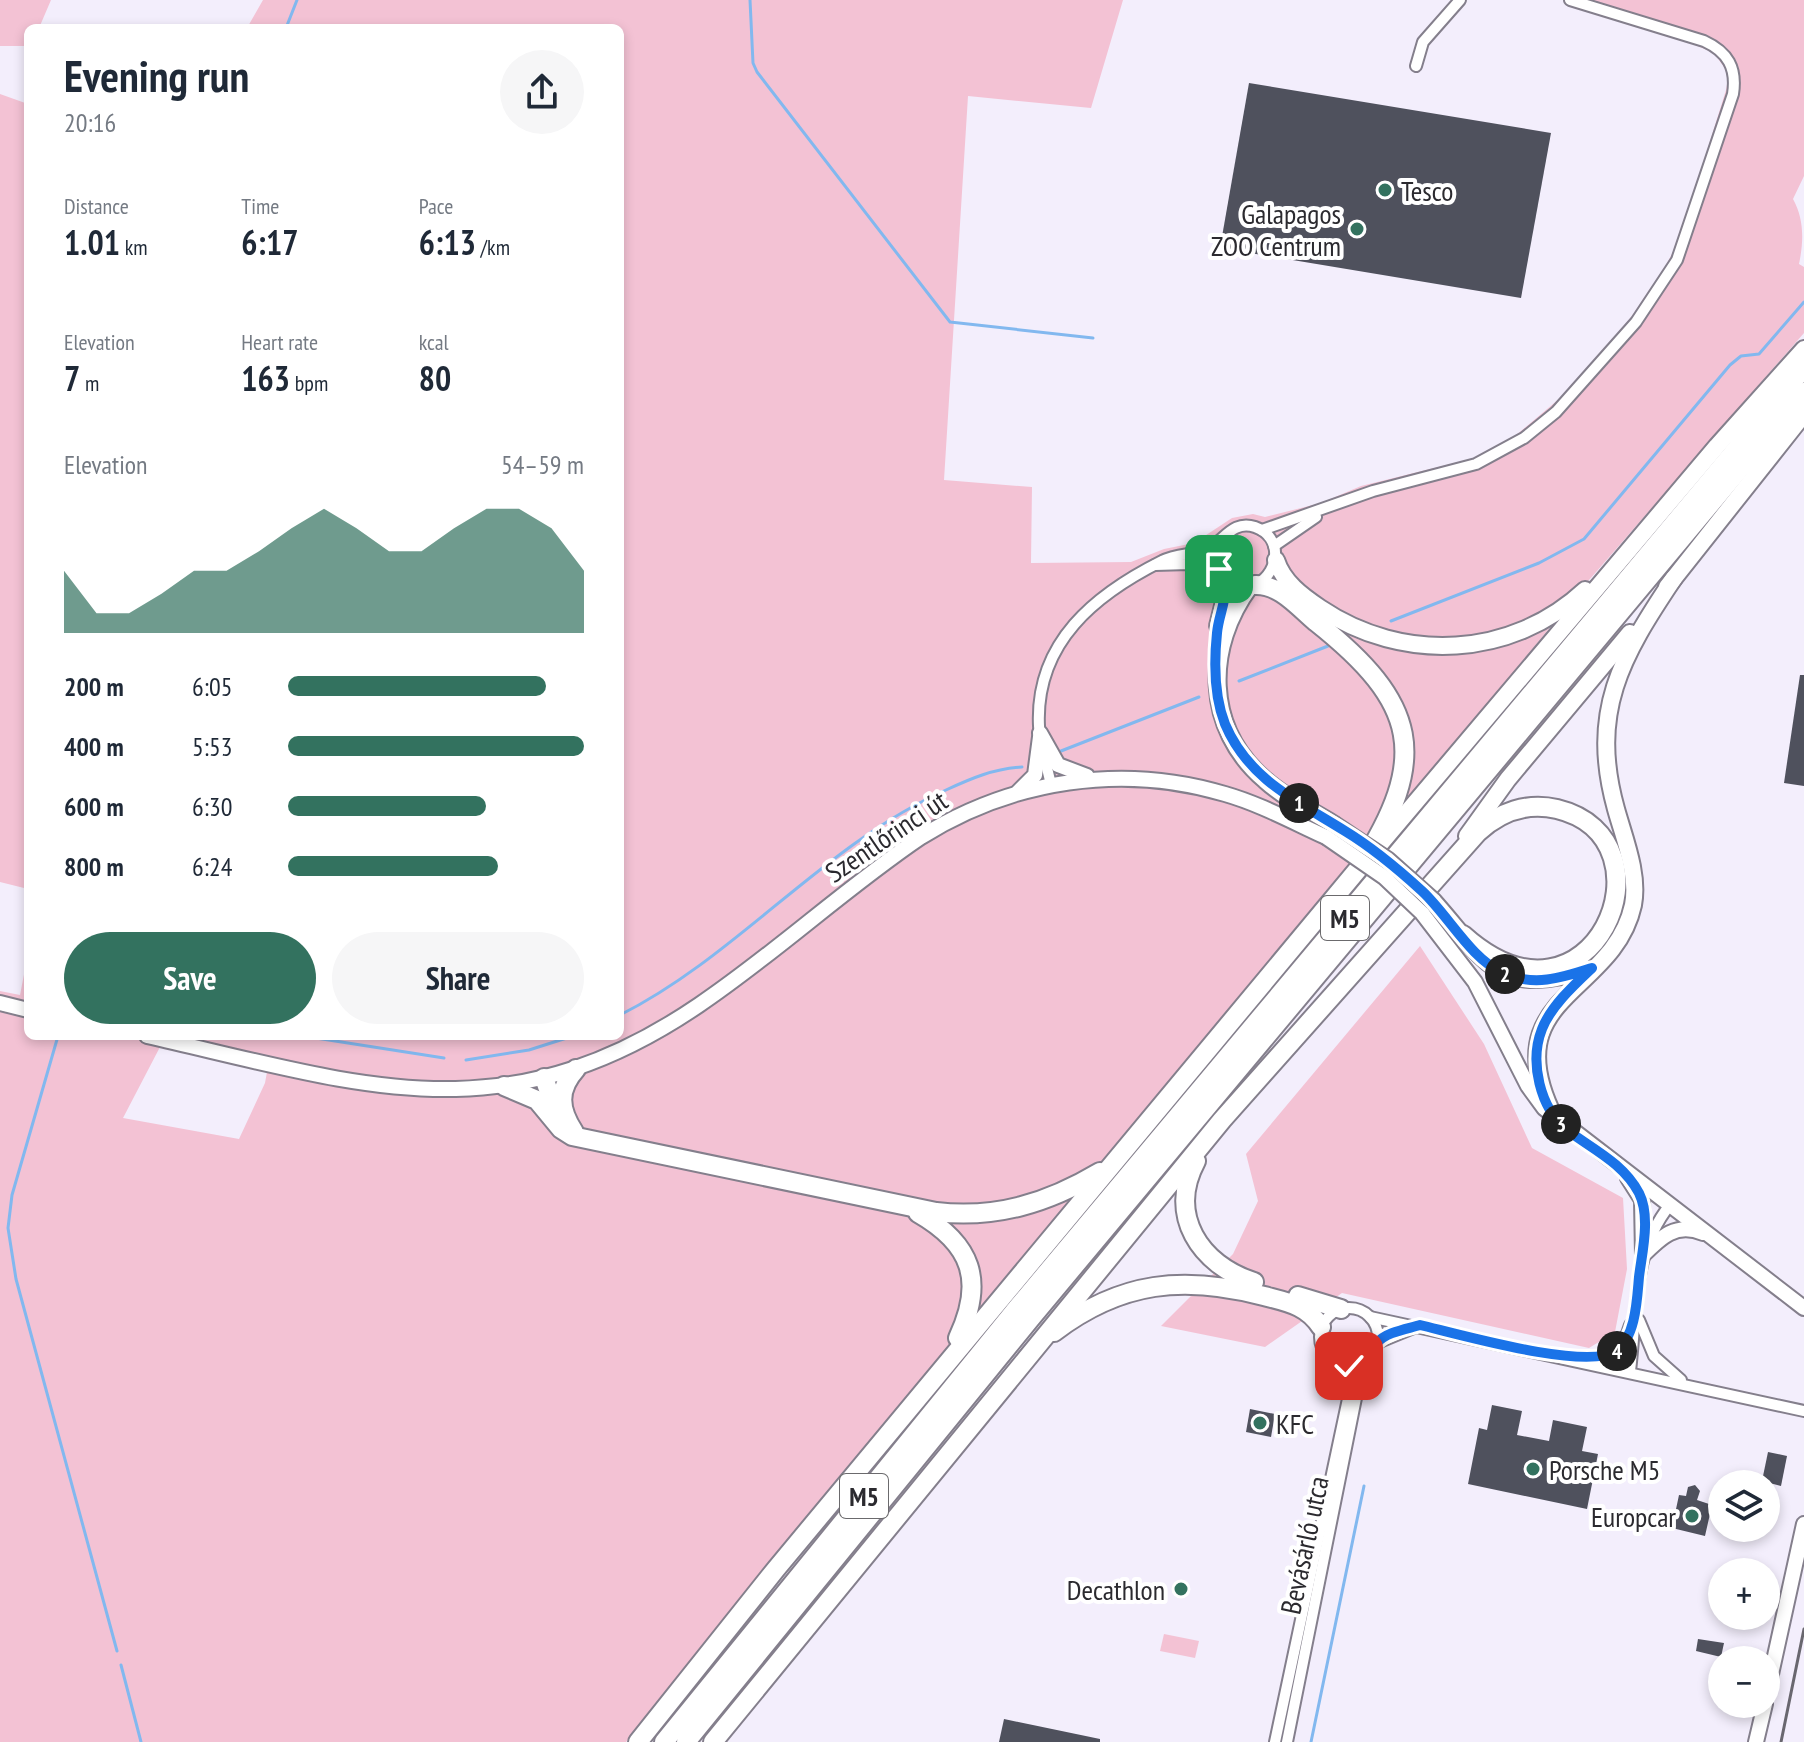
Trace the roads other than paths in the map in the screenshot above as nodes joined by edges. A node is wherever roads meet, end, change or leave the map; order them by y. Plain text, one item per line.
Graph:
1 (1460, 0) edge
2 (1570, 0) edge
3 (1416, 66) dead end
4 (1804, 349) edge
5 (1804, 368) edge
6 (1804, 392) edge
7 (1804, 414) edge
8 (1325, 511) junction
9 (1262, 530) junction
10 (1219, 543) junction
11 (1628, 551) junction
12 (1275, 553) junction
13 (1155, 565) junction
14 (1222, 573) junction
15 (1674, 578) junction
16 (1252, 585) junction
17 (1219, 649) junction
18 (1040, 733) junction
19 (1095, 778) junction
20 (1051, 785) junction
21 (1014, 794) junction
22 (1330, 830) junction
23 (1359, 868) junction
24 (1435, 879) junction
25 (1428, 907) junction
26 (1463, 935) junction
27 (1592, 968) junction
28 (0, 1003) edge
29 (24, 1009) edge
30 (165, 1040) edge
31 (576, 1069) junction
32 (544, 1078) junction
33 (504, 1086) junction
34 (543, 1106) junction
35 (1555, 1119) junction
36 (1222, 1120) junction
37 (578, 1137) junction
38 (1112, 1164) junction
39 (1622, 1168) junction
40 (1670, 1205) junction
41 (909, 1208) junction
42 (1710, 1236) junction
43 (1643, 1255) junction
44 (1804, 1308) edge
45 (1341, 1309) junction
46 (1637, 1309) junction
47 (1370, 1317) junction
48 (1420, 1325) junction
49 (1321, 1327) junction
50 (1377, 1343) junction
51 (1368, 1359) junction
52 (1580, 1360) junction
53 (1344, 1366) junction
54 (941, 1369) junction
55 (1014, 1370) junction
56 (1630, 1371) junction
57 (1686, 1384) junction
58 (1804, 1411) edge
59 (1804, 1524) edge
60 (1777, 1646) edge
61 (1762, 1718) edge
62 (636, 1742) edge
63 (664, 1742) edge
64 (686, 1742) edge
65 (713, 1742) edge
66 (1275, 1742) edge
67 (1287, 1742) edge
68 (1756, 1742) edge

1 - 3 street
2 - 8 street
4 - 11 main road
5 - 63 highway, M5
6 - 64 highway, M5
7 - 15 main road
8 - 9 street
8 - 12 street
9 - 10 street
9 - 12 street
10 - 13 street
10 - 14 street
11 - 12 main road
11 - 23 main road, M5
12 - 16 street
13 - 14 street
13 - 18 street
14 - 16 street
14 - 17 main road
15 - 24 main road, M5
15 - 27 main road
16 - 17 main road
16 - 23 highway
17 - 22 main road
18 - 19 main road
18 - 20 street
18 - 21 main road
19 - 20 main road, Szentlőrinci út
19 - 22 main road, Szentlőrinci út
20 - 21 main road, Szentlőrinci út
21 - 31 main road, Szentlőrinci út
22 - 25 main road, bridge
23 - 38 highway, M5
24 - 26 highway
24 - 36 highway, M5
25 - 26 main road
25 - 35 main road
26 - 27 main road
27 - 35 main road
28 - 29 main road
30 - 33 main road, Szentlőrinci út
31 - 32 main road, Szentlőrinci út
31 - 37 highway
32 - 33 main road, Szentlőrinci út
32 - 34 highway
32 - 37 highway
33 - 34 highway
34 - 37 highway
35 - 39 main road
36 - 45 highway
36 - 55 highway, M5
37 - 41 highway
38 - 41 highway
38 - 54 highway, M5
39 - 40 main road
39 - 43 main road
40 - 42 main road
40 - 43 street
41 - 54 highway
42 - 43 main road
42 - 44 main road
43 - 46 street
45 - 47 street
45 - 49 street
46 - 52 street
46 - 56 street
46 - 57 street
47 - 48 street
47 - 50 street
48 - 50 street
48 - 52 street
49 - 53 street
49 - 55 highway
50 - 51 street
51 - 53 street
51 - 67 street, Bevásárló utca
52 - 56 street
53 - 66 street
54 - 62 highway, M5
55 - 65 highway, M5
56 - 57 street
57 - 58 street
59 - 60 main road
61 - 68 main road

